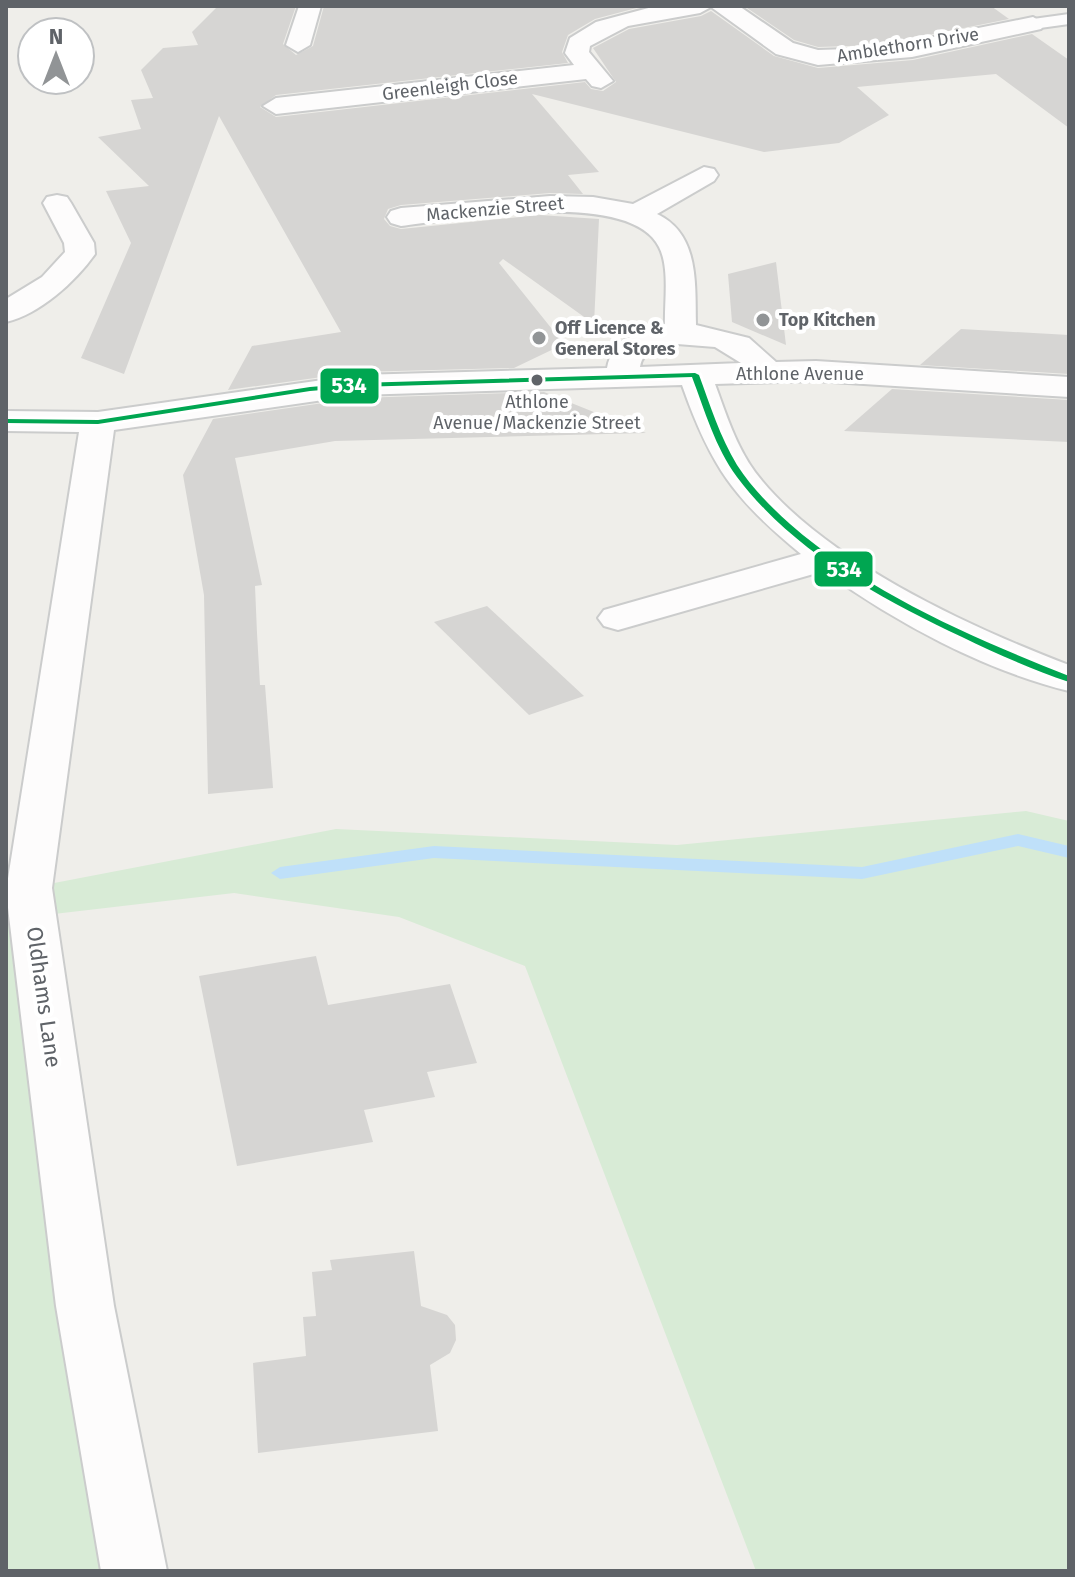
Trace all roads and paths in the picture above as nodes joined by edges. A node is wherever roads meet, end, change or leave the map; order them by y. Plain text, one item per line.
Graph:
1 (310, 6) edge
2 (700, 6) edge
3 (722, 6) edge
4 (1069, 19) edge
5 (271, 29) dead end
6 (1030, 31) joint
7 (293, 81) dead end
8 (308, 103) junction
9 (276, 106) dead end
10 (704, 175) dead end
11 (57, 203) dead end
12 (635, 215) junction
13 (401, 217) dead end
14 (6, 313) edge
15 (681, 334) junction
16 (766, 371) junction
17 (695, 375) junction
18 (622, 377) junction
19 (1069, 387) edge
20 (6, 421) edge
21 (98, 422) junction
22 (827, 558) junction
23 (618, 618) dead end
24 (1069, 679) edge
25 (134, 1571) edge

1 - 5 street
2 - 8 street, Greenleigh Close
3 - 6 street, Amblethorn Drive
4 - 6 lane
7 - 8 street
8 - 9 street, Greenleigh Close
10 - 12 street
11 - 14 street
12 - 13 street, Mackenzie Street
12 - 15 street, Mackenzie Street
15 - 16 street
15 - 18 street
16 - 17 street, Athlone Avenue
16 - 19 street, Athlone Avenue
17 - 18 street, Athlone Avenue
17 - 22 street
18 - 21 street, Athlone Avenue
20 - 21 street, Athlone Avenue
21 - 25 street, Oldhams Lane
22 - 23 street
22 - 24 street

